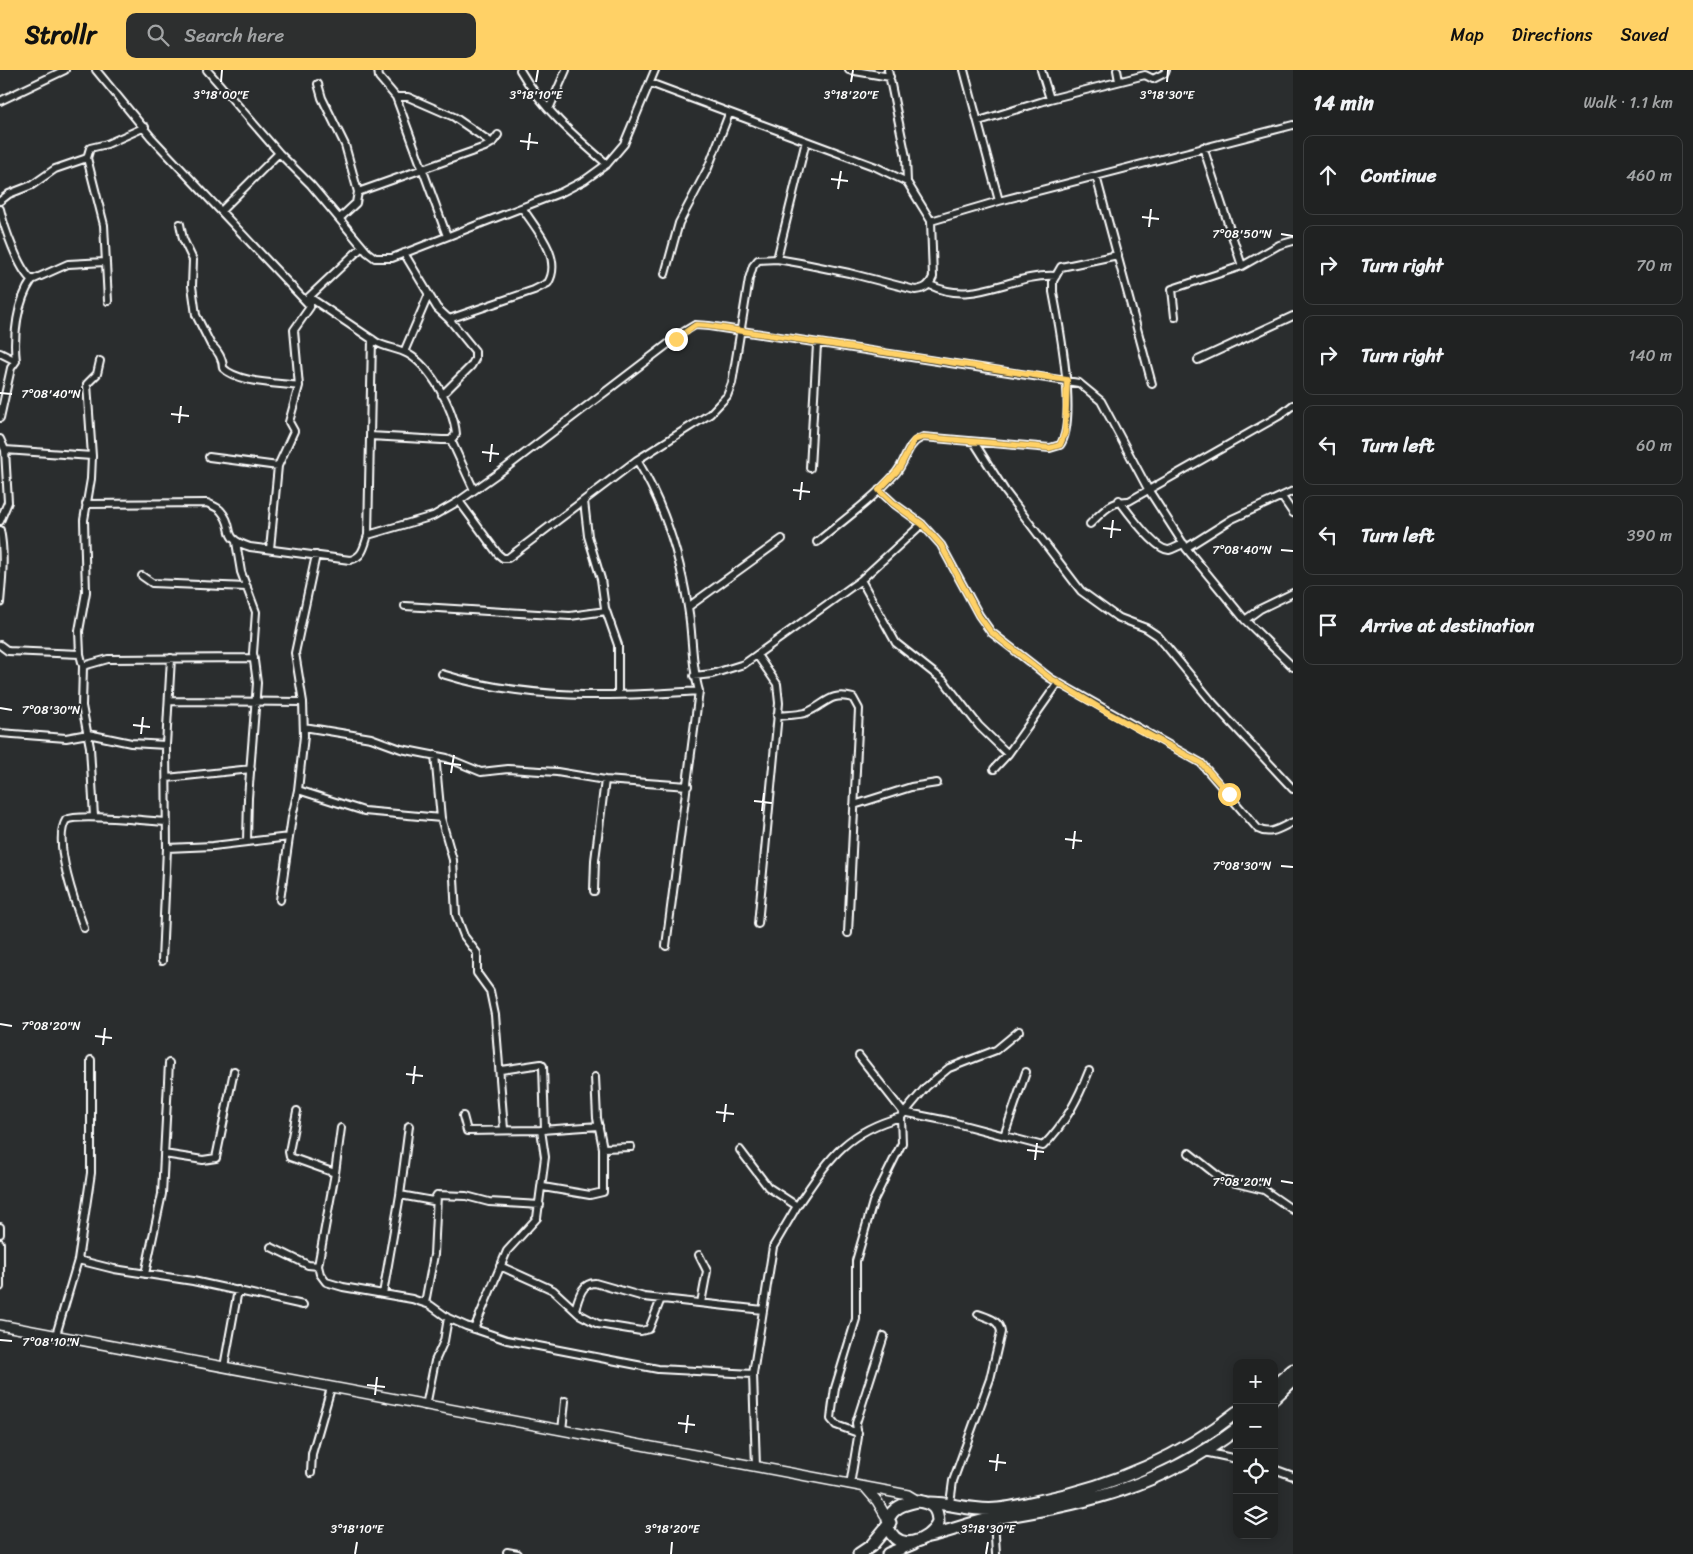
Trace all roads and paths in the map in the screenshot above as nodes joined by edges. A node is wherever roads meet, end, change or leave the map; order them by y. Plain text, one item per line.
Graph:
1 (65, 70) edge
2 (96, 70) edge
3 (207, 70) edge
4 (378, 70) edge
5 (520, 70) edge
6 (566, 70) edge
7 (655, 70) edge
8 (849, 70) edge
9 (964, 70) edge
10 (1041, 70) edge
11 (1117, 70) edge
12 (1166, 70) edge
13 (889, 74) edge
14 (1119, 81) junction
15 (650, 83) junction
16 (318, 84) dead end
17 (396, 97) junction
18 (1050, 99) junction
19 (0, 101) edge
20 (549, 109) junction
21 (728, 114) junction
22 (979, 121) junction
23 (1293, 125) edge
24 (145, 127) junction
25 (498, 135) dead end
26 (806, 141) junction
27 (492, 143) junction
28 (1203, 147) junction
29 (279, 153) junction
30 (87, 158) junction
31 (607, 164) junction
32 (423, 168) junction
33 (1096, 176) junction
34 (907, 182) junction
35 (358, 192) junction
36 (0, 201) edge
37 (999, 201) junction
38 (0, 209) edge
39 (523, 209) junction
40 (221, 211) junction
41 (340, 218) junction
42 (931, 221) junction
43 (180, 224) dead end
44 (447, 236) junction
45 (1293, 241) edge
46 (362, 247) junction
47 (404, 253) junction
48 (1118, 255) junction
49 (778, 258) junction
50 (105, 262) junction
51 (1242, 266) junction
52 (665, 274) dead end
53 (1056, 276) junction
54 (32, 280) junction
55 (930, 285) junction
56 (428, 296) junction
57 (309, 297) junction
58 (108, 301) dead end
59 (310, 307) junction
60 (1293, 316) edge
61 (1175, 317) dead end
62 (449, 318) junction
63 (741, 332) junction
64 (372, 338) junction
65 (817, 344) junction
66 (404, 352) junction
67 (0, 353) edge
68 (1198, 360) dead end
69 (16, 361) junction
70 (100, 361) dead end
71 (1067, 380) junction
72 (1152, 384) dead end
73 (299, 386) junction
74 (442, 395) junction
75 (1293, 405) edge
76 (0, 418) edge
77 (370, 436) junction
78 (0, 439) edge
79 (451, 440) junction
80 (974, 442) junction
81 (5, 450) junction
82 (92, 456) junction
83 (209, 457) dead end
84 (637, 460) junction
85 (278, 466) junction
86 (810, 468) dead end
87 (1148, 488) junction
88 (474, 490) junction
89 (879, 490) junction
90 (1293, 491) edge
91 (3, 497) edge
92 (1282, 497) junction
93 (1119, 500) junction
94 (459, 501) junction
95 (584, 501) junction
96 (86, 504) junction
97 (1293, 513) edge
98 (0, 520) edge
99 (922, 524) junction
100 (1090, 524) dead end
101 (0, 530) edge
102 (368, 535) junction
103 (782, 540) dead end
104 (236, 542) junction
105 (817, 542) dead end
106 (1185, 546) junction
107 (270, 548) junction
108 (316, 554) junction
109 (142, 576) dead end
110 (861, 580) junction
111 (247, 587) junction
112 (1293, 593) edge
113 (0, 603) edge
114 (405, 606) dead end
115 (688, 607) junction
116 (606, 611) junction
117 (1245, 620) junction
118 (0, 645) edge
119 (80, 654) junction
120 (757, 655) junction
121 (171, 658) junction
122 (254, 658) junction
123 (83, 666) junction
124 (1293, 667) edge
125 (442, 674) dead end
126 (694, 676) junction
127 (1058, 683) junction
128 (699, 691) junction
129 (618, 695) junction
130 (169, 701) junction
131 (254, 702) junction
132 (303, 702) junction
133 (777, 716) junction
134 (304, 727) junction
135 (0, 733) edge
136 (88, 734) junction
137 (166, 746) junction
138 (1008, 754) junction
139 (435, 755) junction
140 (251, 769) junction
141 (994, 769) dead end
142 (167, 778) junction
143 (604, 780) junction
144 (936, 783) dead end
145 (688, 786) junction
146 (1293, 789) edge
147 (298, 790) junction
148 (854, 805) junction
149 (94, 817) junction
150 (441, 818) junction
151 (166, 822) junction
152 (1293, 822) edge
153 (289, 837) junction
154 (247, 841) junction
155 (167, 848) junction
156 (594, 891) dead end
157 (280, 900) dead end
158 (758, 924) dead end
159 (84, 928) dead end
160 (848, 933) dead end
161 (666, 946) dead end
162 (162, 961) dead end
163 (1020, 1031) dead end
164 (859, 1056) dead end
165 (91, 1060) dead end
166 (169, 1063) dead end
167 (501, 1070) junction
168 (234, 1071) dead end
169 (1089, 1071) dead end
170 (1026, 1072) dead end
171 (595, 1077) dead end
172 (296, 1111) dead end
173 (902, 1114) junction
174 (463, 1116) dead end
175 (409, 1126) dead end
176 (599, 1126) junction
177 (340, 1128) dead end
178 (504, 1129) junction
179 (543, 1130) junction
180 (1004, 1136) junction
181 (603, 1148) junction
182 (631, 1148) dead end
183 (740, 1150) dead end
184 (1189, 1153) dead end
185 (164, 1154) junction
186 (335, 1173) junction
187 (543, 1187) junction
188 (400, 1195) junction
189 (437, 1195) junction
190 (540, 1205) junction
191 (798, 1206) junction
192 (1293, 1210) edge
193 (0, 1227) edge
194 (0, 1234) edge
195 (0, 1243) edge
196 (271, 1247) dead end
197 (699, 1254) dead end
198 (78, 1260) junction
199 (318, 1266) junction
200 (500, 1266) junction
201 (145, 1274) junction
202 (0, 1287) edge
203 (238, 1290) junction
204 (383, 1294) junction
205 (661, 1299) junction
206 (425, 1303) junction
207 (701, 1303) junction
208 (303, 1305) dead end
209 (574, 1309) junction
210 (763, 1310) junction
211 (978, 1314) dead end
212 (448, 1318) junction
213 (0, 1324) edge
214 (474, 1329) junction
215 (56, 1335) junction
216 (884, 1336) dead end
217 (224, 1367) junction
218 (1293, 1370) edge
219 (752, 1374) junction
220 (1293, 1380) edge
221 (1278, 1383) edge
222 (331, 1388) junction
223 (1278, 1394) edge
224 (565, 1402) dead end
225 (426, 1406) junction
226 (1233, 1415) edge
227 (562, 1431) junction
228 (1233, 1432) edge
229 (858, 1433) junction
230 (1204, 1452) junction
231 (1233, 1458) edge
232 (756, 1466) junction
233 (1278, 1470) edge
234 (311, 1473) dead end
235 (1293, 1476) edge
236 (850, 1485) junction
237 (865, 1487) junction
238 (924, 1502) junction
239 (950, 1503) junction
240 (994, 1518) junction
241 (889, 1522) junction
242 (924, 1539) junction
243 (507, 1552) dead end
244 (518, 1554) edge
245 (859, 1554) edge
246 (888, 1554) edge
247 (996, 1554) edge

1 - 19 street
2 - 24 street
3 - 29 street
4 - 17 street
5 - 20 street
6 - 20 street
7 - 15 street
8 - 13 street
9 - 22 street
10 - 18 street
11 - 14 street
12 - 14 street
13 - 34 street
14 - 18 street
15 - 21 street
15 - 31 street
16 - 35 street
17 - 27 street
17 - 32 street
18 - 22 street
20 - 31 street
21 - 26 street
21 - 52 street
22 - 37 street
23 - 28 street
24 - 30 street
24 - 40 street
25 - 27 street
26 - 34 street
26 - 49 street
27 - 32 street
28 - 33 street
28 - 51 street
29 - 40 street
29 - 41 street
30 - 36 street
30 - 50 street
31 - 39 street
32 - 35 street
32 - 44 street
33 - 37 street
33 - 48 street
34 - 42 street
35 - 41 street
37 - 42 street
38 - 54 street
39 - 44 street
39 - 62 street
40 - 59 street
41 - 46 street
42 - 55 street
43 - 73 street
44 - 47 street
45 - 51 street
46 - 47 street
46 - 57 street
47 - 56 street
48 - 53 street
48 - 72 street
49 - 55 street
49 - 63 street
50 - 54 street
50 - 58 street
51 - 61 street
53 - 55 street
53 - 71 street
54 - 69 street
56 - 62 street
56 - 66 street
57 - 59 street
57 - 64 street
59 - 73 street
60 - 68 street
62 - 74 street
63 - 65 street
63 - 84 street
63 - 88 street
64 - 66 street
64 - 77 street
65 - 71 street
65 - 86 street
66 - 74 street
67 - 69 street
69 - 76 street
70 - 82 street
71 - 80 street
71 - 87 street
73 - 85 street
74 - 79 street
75 - 87 street
77 - 79 street
77 - 102 street
78 - 81 street
79 - 88 street
80 - 89 street
80 - 146 street
81 - 82 street
81 - 91 street
82 - 96 street
83 - 85 street
84 - 95 street
84 - 115 street
85 - 107 street
87 - 93 street
87 - 106 street
88 - 94 street
89 - 99 street
89 - 105 street
90 - 92 street
91 - 98 street
92 - 97 street
92 - 106 street
93 - 100 street
93 - 106 street
94 - 95 street
94 - 102 street
95 - 116 street
96 - 104 street
96 - 119 street
99 - 110 street
99 - 127 street
101 - 113 street
102 - 108 street
103 - 115 street
104 - 107 street
104 - 111 street
106 - 117 street
107 - 108 street
108 - 132 street
109 - 111 street
110 - 120 street
110 - 138 street
111 - 122 street
112 - 117 street
114 - 116 street
115 - 126 street
116 - 129 street
117 - 124 street
118 - 119 street
119 - 123 street
120 - 126 street
120 - 133 street
121 - 122 street
121 - 123 street
121 - 130 street
122 - 131 street
123 - 136 street
125 - 129 street
126 - 128 street
127 - 138 street
127 - 152 street
128 - 129 street
128 - 145 street
130 - 131 street
130 - 137 street
131 - 132 street
131 - 140 street
132 - 134 street
133 - 148 street
133 - 158 street
134 - 139 street
134 - 147 street
135 - 136 street
136 - 137 street
136 - 149 street
137 - 142 street
138 - 141 street
139 - 143 street
139 - 150 street
140 - 142 street
140 - 154 street
142 - 151 street
143 - 145 street
143 - 156 street
144 - 148 street
145 - 161 street
147 - 150 street
147 - 153 street
148 - 160 street
149 - 151 street
149 - 159 street
150 - 167 street
151 - 155 street
153 - 154 street
153 - 157 street
154 - 155 street
155 - 162 street
163 - 173 street
164 - 173 street
165 - 198 street
166 - 185 street
167 - 178 street
167 - 179 street
168 - 185 street
169 - 180 street
170 - 180 street
171 - 176 street
172 - 186 street
173 - 180 street
173 - 191 street
173 - 229 street
174 - 178 street
175 - 188 street
176 - 179 street
176 - 181 street
177 - 186 street
178 - 179 street
179 - 187 street
181 - 182 street
181 - 187 street
183 - 191 street
184 - 192 street
185 - 201 street
186 - 199 street
187 - 190 street
188 - 189 street
188 - 204 street
189 - 190 street
189 - 206 street
190 - 200 street
191 - 210 street
193 - 194 street
195 - 202 street
196 - 199 street
197 - 207 street
198 - 201 street
198 - 215 street
199 - 204 street
200 - 209 street
200 - 214 street
201 - 203 street
203 - 208 street
203 - 217 street
204 - 206 street
205 - 207 street
205 - 209 street
205 - 209 street
206 - 212 street
207 - 210 street
210 - 219 street
211 - 239 street
212 - 214 street
212 - 225 street
213 - 215 main road
214 - 219 street
215 - 217 main road
216 - 229 street
217 - 222 main road
218 - 221 highway
219 - 232 street
220 - 223 highway
222 - 225 main road
222 - 234 street
224 - 227 street
225 - 227 main road
226 - 239 highway
227 - 232 main road
228 - 230 highway
229 - 236 street
230 - 231 street
230 - 240 highway
232 - 236 main road
233 - 235 street
236 - 237 main road
237 - 238 main road
237 - 241 main road
238 - 239 highway
238 - 241 highway
238 - 242 highway
240 - 242 highway
240 - 247 street
241 - 242 highway
241 - 245 highway
242 - 246 highway
243 - 244 street

